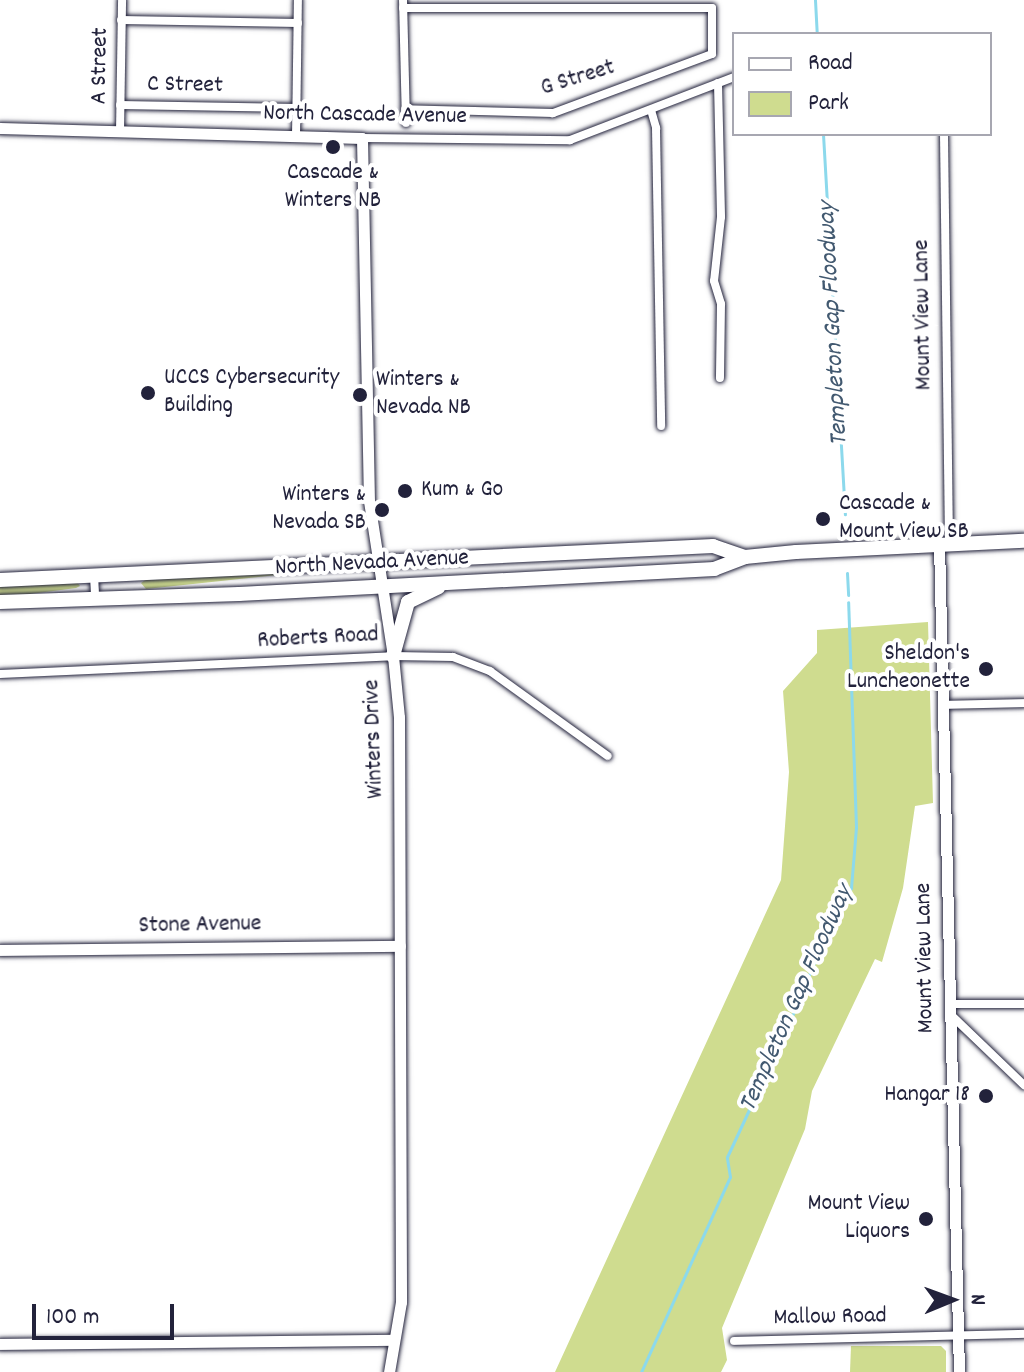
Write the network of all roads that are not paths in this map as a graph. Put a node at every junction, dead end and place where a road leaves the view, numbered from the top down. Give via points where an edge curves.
1 (122, 0) edge
2 (298, 0) edge
3 (403, 4) edge
4 (121, 20) junction
5 (298, 23) junction
6 (732, 78) edge
7 (718, 83) junction
8 (120, 105) junction
9 (296, 108) junction
10 (405, 109) junction
11 (651, 110) junction
12 (0, 128) edge
13 (120, 132) junction
14 (944, 136) edge
15 (296, 137) junction
16 (362, 138) junction
17 (406, 139) junction
18 (720, 378) dead end
19 (661, 426) dead end
20 (1024, 541) edge
21 (944, 543) junction
22 (745, 557) junction
23 (378, 562) junction
24 (94, 575) junction
25 (0, 580) edge
26 (466, 581) junction
27 (381, 585) junction
28 (95, 597) junction
29 (0, 602) edge
30 (393, 656) junction
31 (0, 674) edge
32 (1024, 703) edge
33 (943, 705) junction
34 (608, 756) dead end
35 (400, 946) junction
36 (0, 950) edge
37 (1024, 1004) edge
38 (949, 1009) junction
39 (1024, 1085) edge
40 (1024, 1334) edge
41 (955, 1335) junction
42 (393, 1340) junction
43 (734, 1341) dead end
44 (0, 1344) edge
45 (389, 1372) edge
46 (959, 1372) edge

1 - 4 street, A Street
2 - 5 street
3 - 10 street
3 - 10 street, G Street via 712,8 712,54 553,113
4 - 5 street
4 - 8 street, A Street
5 - 9 street
6 - 7 street, North Cascade Avenue
7 - 11 street, North Cascade Avenue
7 - 18 street via 721,217 714,281 721,304
8 - 9 street, C Street
8 - 13 street, A Street
9 - 15 street
10 - 17 street
11 - 17 street, North Cascade Avenue via 565,141
11 - 19 street via 656,128
12 - 13 street, North Cascade Avenue
13 - 15 street, North Cascade Avenue
14 - 21 street, Mount View Lane
15 - 16 street, North Cascade Avenue
16 - 17 street, North Cascade Avenue
16 - 23 street, Winters Drive via 368,475
20 - 21 main road, North Nevada Avenue
21 - 22 main road, North Nevada Avenue
21 - 33 street, Mount View Lane
22 - 23 main road, North Nevada Avenue via 713,546
22 - 26 main road, North Nevada Avenue via 714,569
23 - 24 main road, North Nevada Avenue
23 - 27 street, Winters Drive
24 - 25 main road, North Nevada Avenue
24 - 28 street
26 - 27 main road, North Nevada Avenue
26 - 30 main road via 430,589 408,602
27 - 28 main road, North Nevada Avenue
27 - 30 street, Winters Drive
28 - 29 main road, North Nevada Avenue
30 - 31 street, Roberts Road
30 - 34 street, Roberts Road via 442,655 475,664
30 - 35 street, Winters Drive via 399,717
32 - 33 street
33 - 38 street, Mount View Lane
35 - 36 street, Stone Avenue
35 - 42 street, Winters Drive via 401,1302
37 - 38 street
38 - 39 street
38 - 41 street, Mount View Lane
40 - 41 street, Mallow Road
41 - 43 street, Mallow Road
41 - 46 street, Mount View Lane
42 - 44 street
42 - 45 street, Winters Drive

